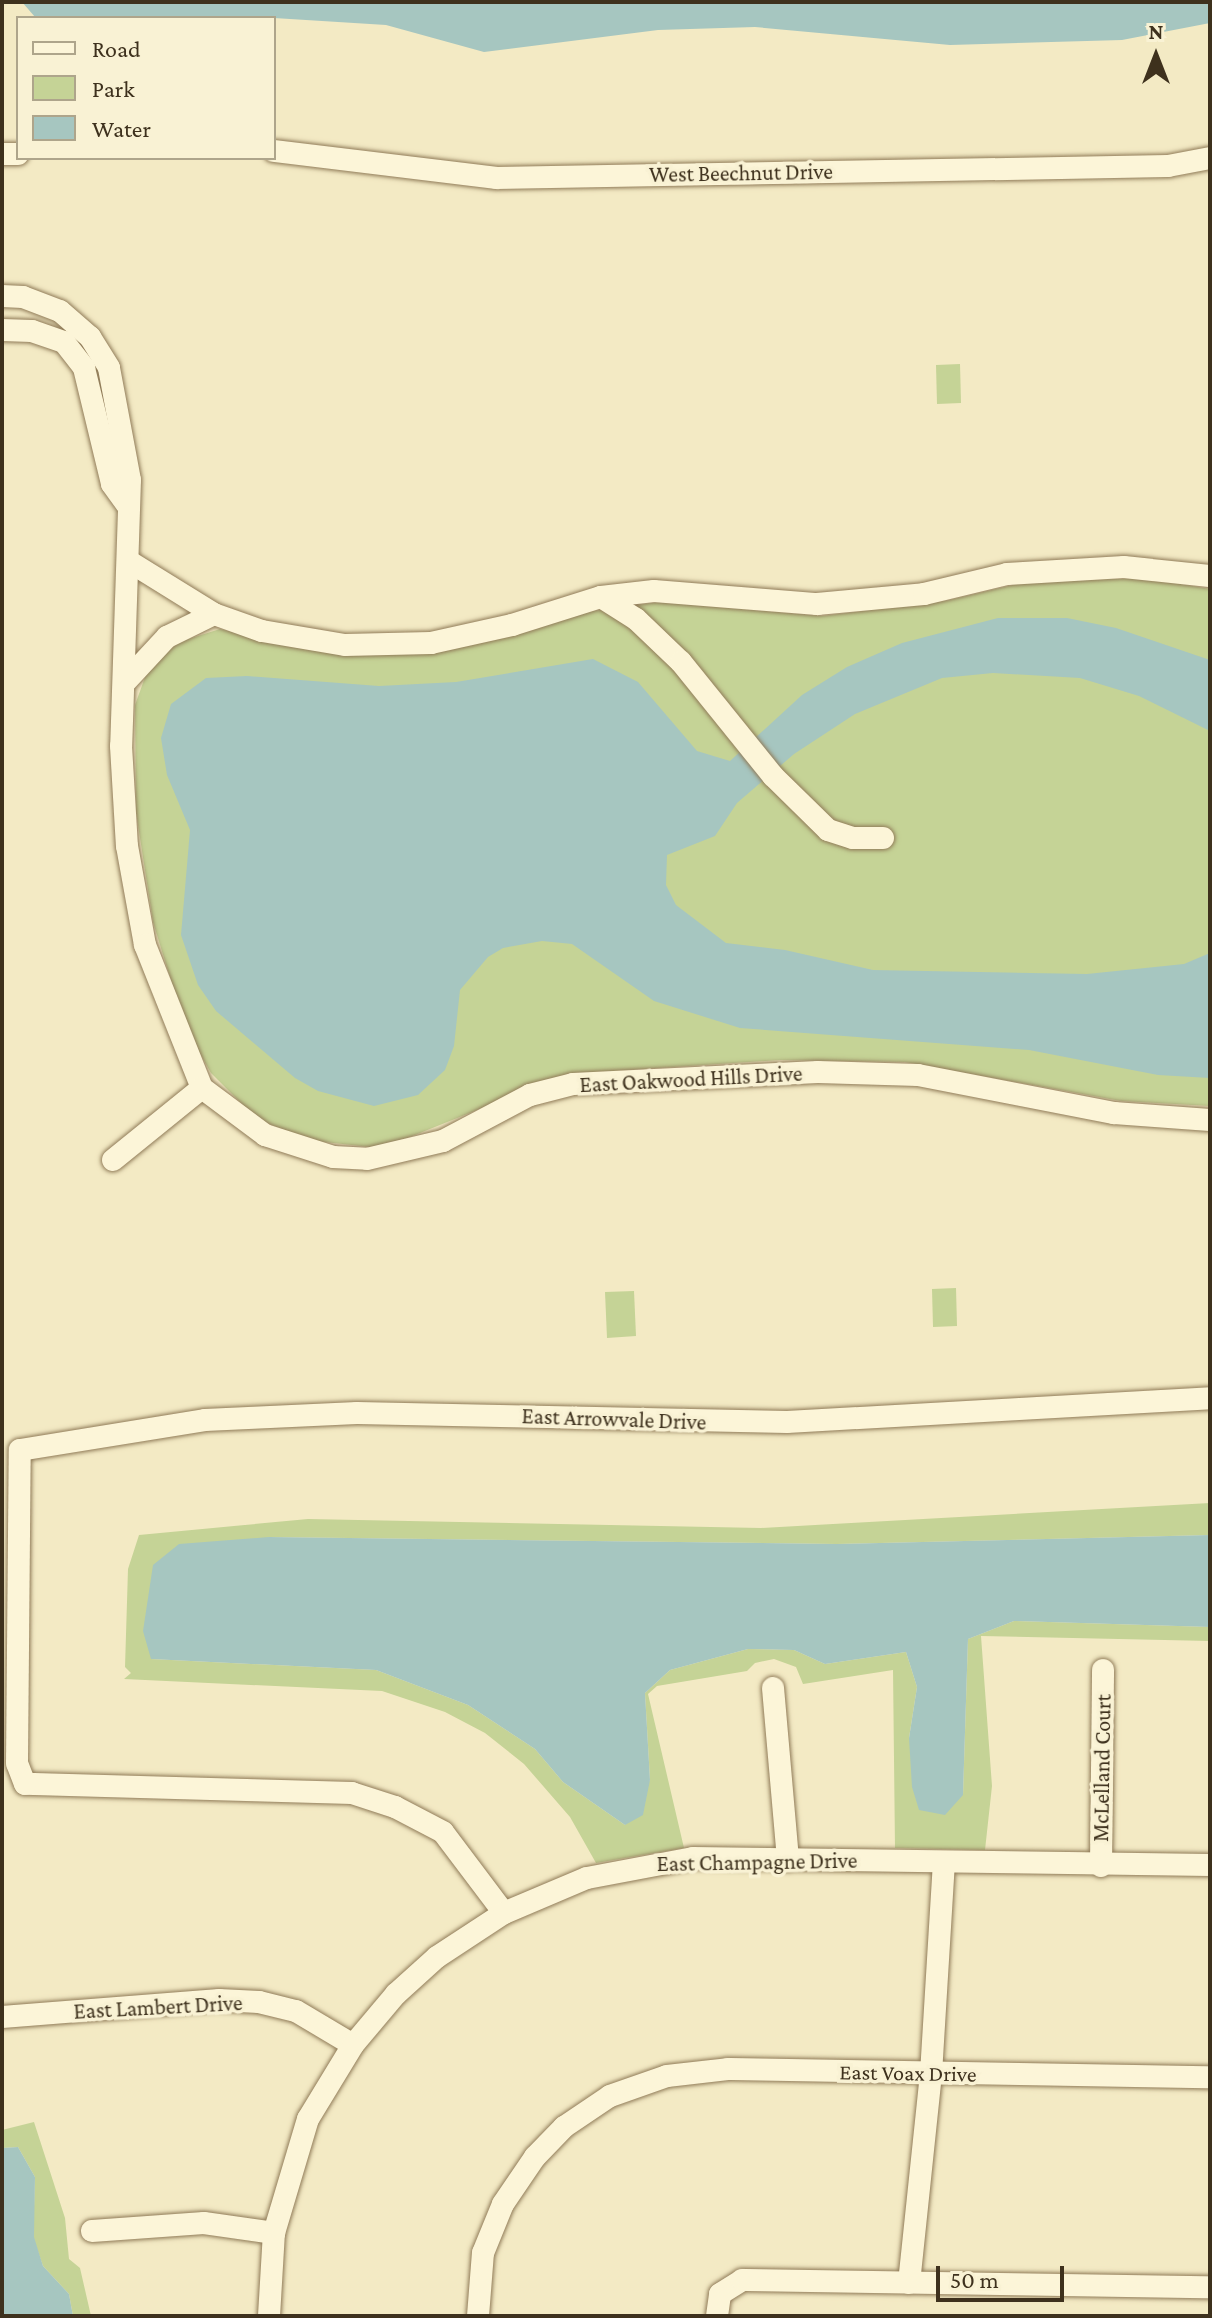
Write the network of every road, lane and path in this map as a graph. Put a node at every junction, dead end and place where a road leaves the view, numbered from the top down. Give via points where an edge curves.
1 (276, 151) edge
2 (1210, 158) edge
3 (2, 296) edge
4 (46, 306) junction
5 (2, 330) edge
6 (39, 333) junction
7 (126, 503) junction
8 (130, 562) junction
9 (1210, 576) edge
10 (601, 597) junction
11 (214, 614) junction
12 (127, 680) junction
13 (883, 838) dead end
14 (202, 1088) junction
15 (1210, 1120) edge
16 (113, 1160) dead end
17 (1210, 1398) edge
18 (1103, 1670) dead end
19 (773, 1688) dead end
20 (788, 1860) junction
21 (944, 1863) junction
22 (1210, 1865) edge
23 (1101, 1866) junction
24 (504, 1913) junction
25 (2, 2017) edge
26 (353, 2045) junction
27 (931, 2074) junction
28 (1210, 2077) edge
29 (92, 2231) dead end
30 (274, 2233) junction
31 (909, 2283) junction
32 (1210, 2287) edge
33 (718, 2305) edge
34 (269, 2316) edge
35 (478, 2316) edge

1 - 2 street, West Beechnut Drive via 496,178 1168,166
3 - 4 street
4 - 6 street
4 - 7 street via 90,337 109,368 123,420 130,480
5 - 6 street
6 - 7 street via 64,342 84,368 112,484
7 - 8 street
8 - 11 street
8 - 12 street
9 - 10 street via 1124,567 1007,574 924,594 817,604 654,591
10 - 11 street via 431,643 345,645 262,631
10 - 13 street via 636,619 681,662 773,776 828,830 853,838
11 - 12 street via 167,637
12 - 14 street via 124,803 145,945
14 - 15 street, East Oakwood Hills Drive via 278,1141 333,1157 367,1159 443,1141 530,1095 573,1084 636,1079 818,1072 918,1075 1114,1113
14 - 16 street
17 - 24 street, East Arrowvale Drive via 787,1422 357,1413 205,1420 20,1450 17,1763 25,1784 352,1793 395,1807 443,1832
18 - 23 street, McLelland Court
19 - 20 street
20 - 21 street, East Champagne Drive
20 - 24 street, East Champagne Drive via 646,1863 587,1878
21 - 23 street, East Champagne Drive
21 - 27 street
22 - 23 street, East Champagne Drive
24 - 26 street, East Champagne Drive via 437,1957
25 - 26 street, East Lambert Drive via 219,2000 259,2002 296,2011
26 - 30 street, East Champagne Drive via 308,2119
27 - 28 street, East Voax Drive
27 - 31 street
27 - 35 street, East Voax Drive via 728,2069 667,2076 610,2096 564,2127 535,2157 503,2204 483,2253
29 - 30 street via 204,2223
30 - 34 street, East Champagne Drive
31 - 32 street
31 - 33 street via 742,2280

